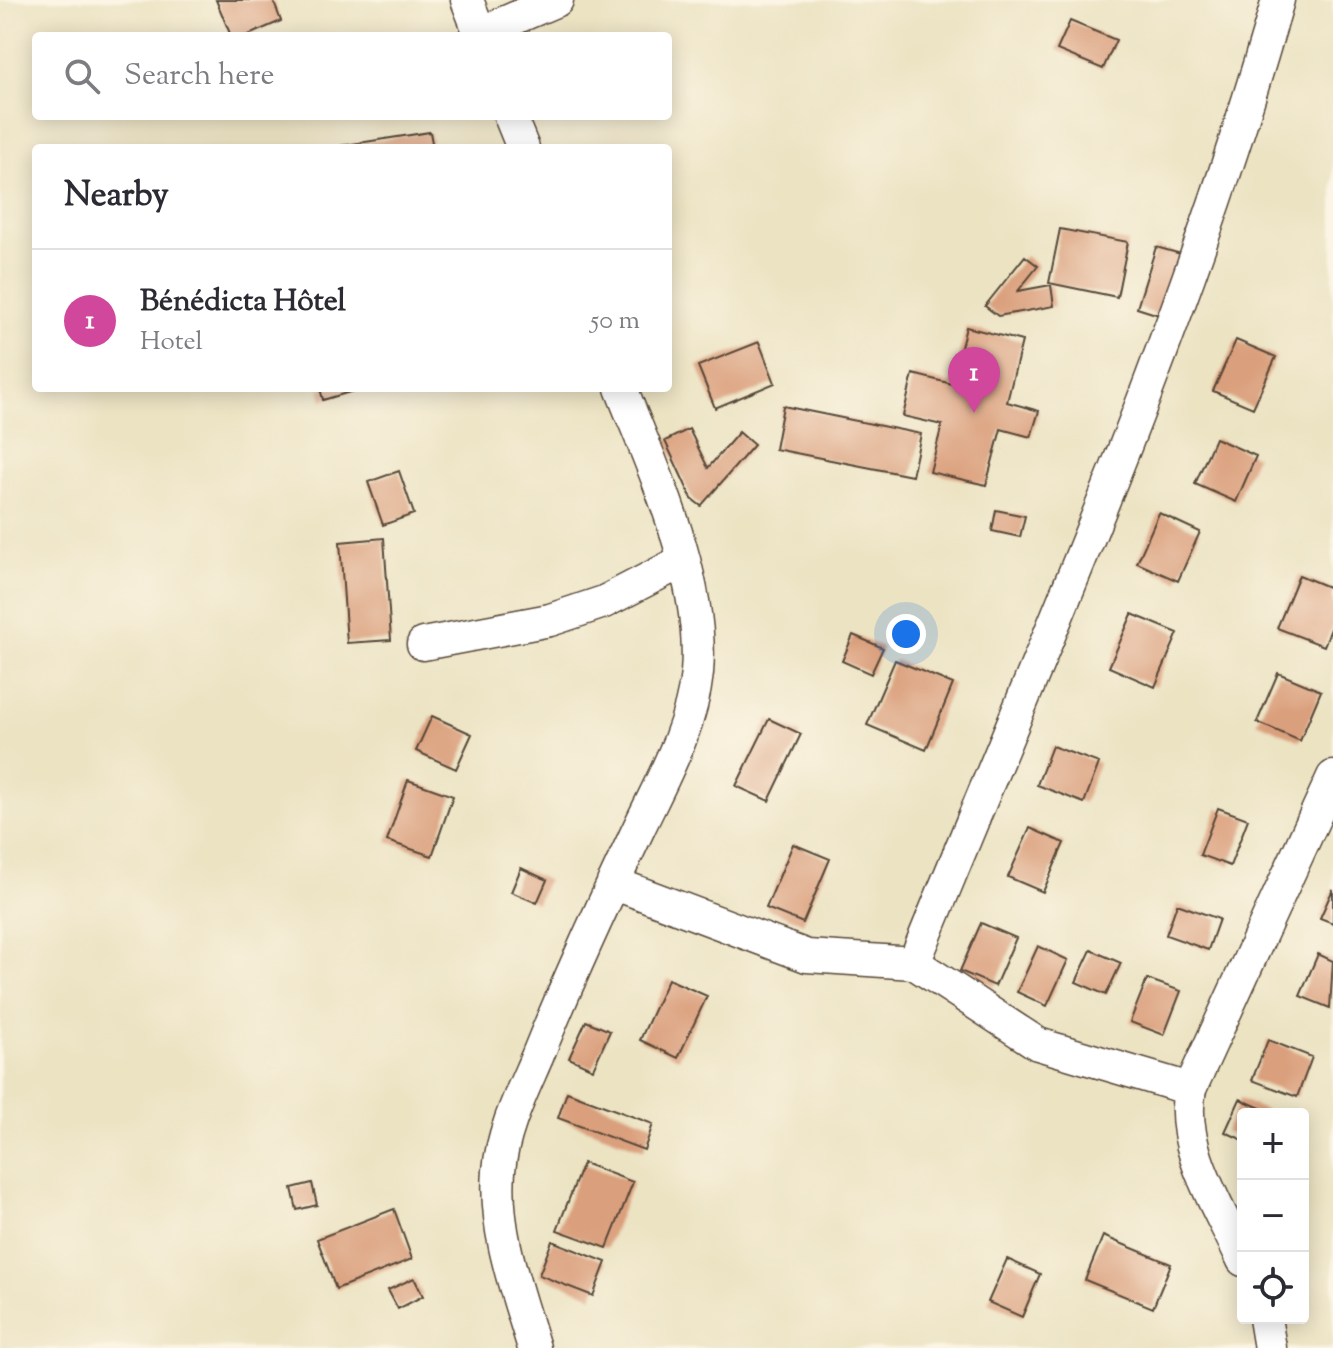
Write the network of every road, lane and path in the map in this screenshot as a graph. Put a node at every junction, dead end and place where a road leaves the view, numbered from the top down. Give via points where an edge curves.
1 (467, 0) edge
2 (557, 0) edge
3 (1278, 0) edge
4 (479, 32) edge
5 (485, 32) edge
6 (512, 120) edge
7 (521, 144) edge
8 (623, 392) edge
9 (683, 561) junction
10 (423, 644) dead end
11 (1333, 777) edge
12 (613, 883) junction
13 (914, 963) junction
14 (1190, 1089) junction
15 (1239, 1252) edge
16 (1266, 1324) edge
17 (534, 1348) edge
18 (1270, 1348) edge

1 - 4 street
2 - 5 street
3 - 13 street via 1241,131 1145,396
6 - 7 street
8 - 9 street
9 - 10 street via 604,602 550,620
9 - 12 street via 697,669 690,719
11 - 14 street
12 - 13 street via 807,956
12 - 17 street via 522,1092 499,1169 504,1249
13 - 14 street via 1038,1044
14 - 15 street via 1185,1112 1189,1140
16 - 18 street

